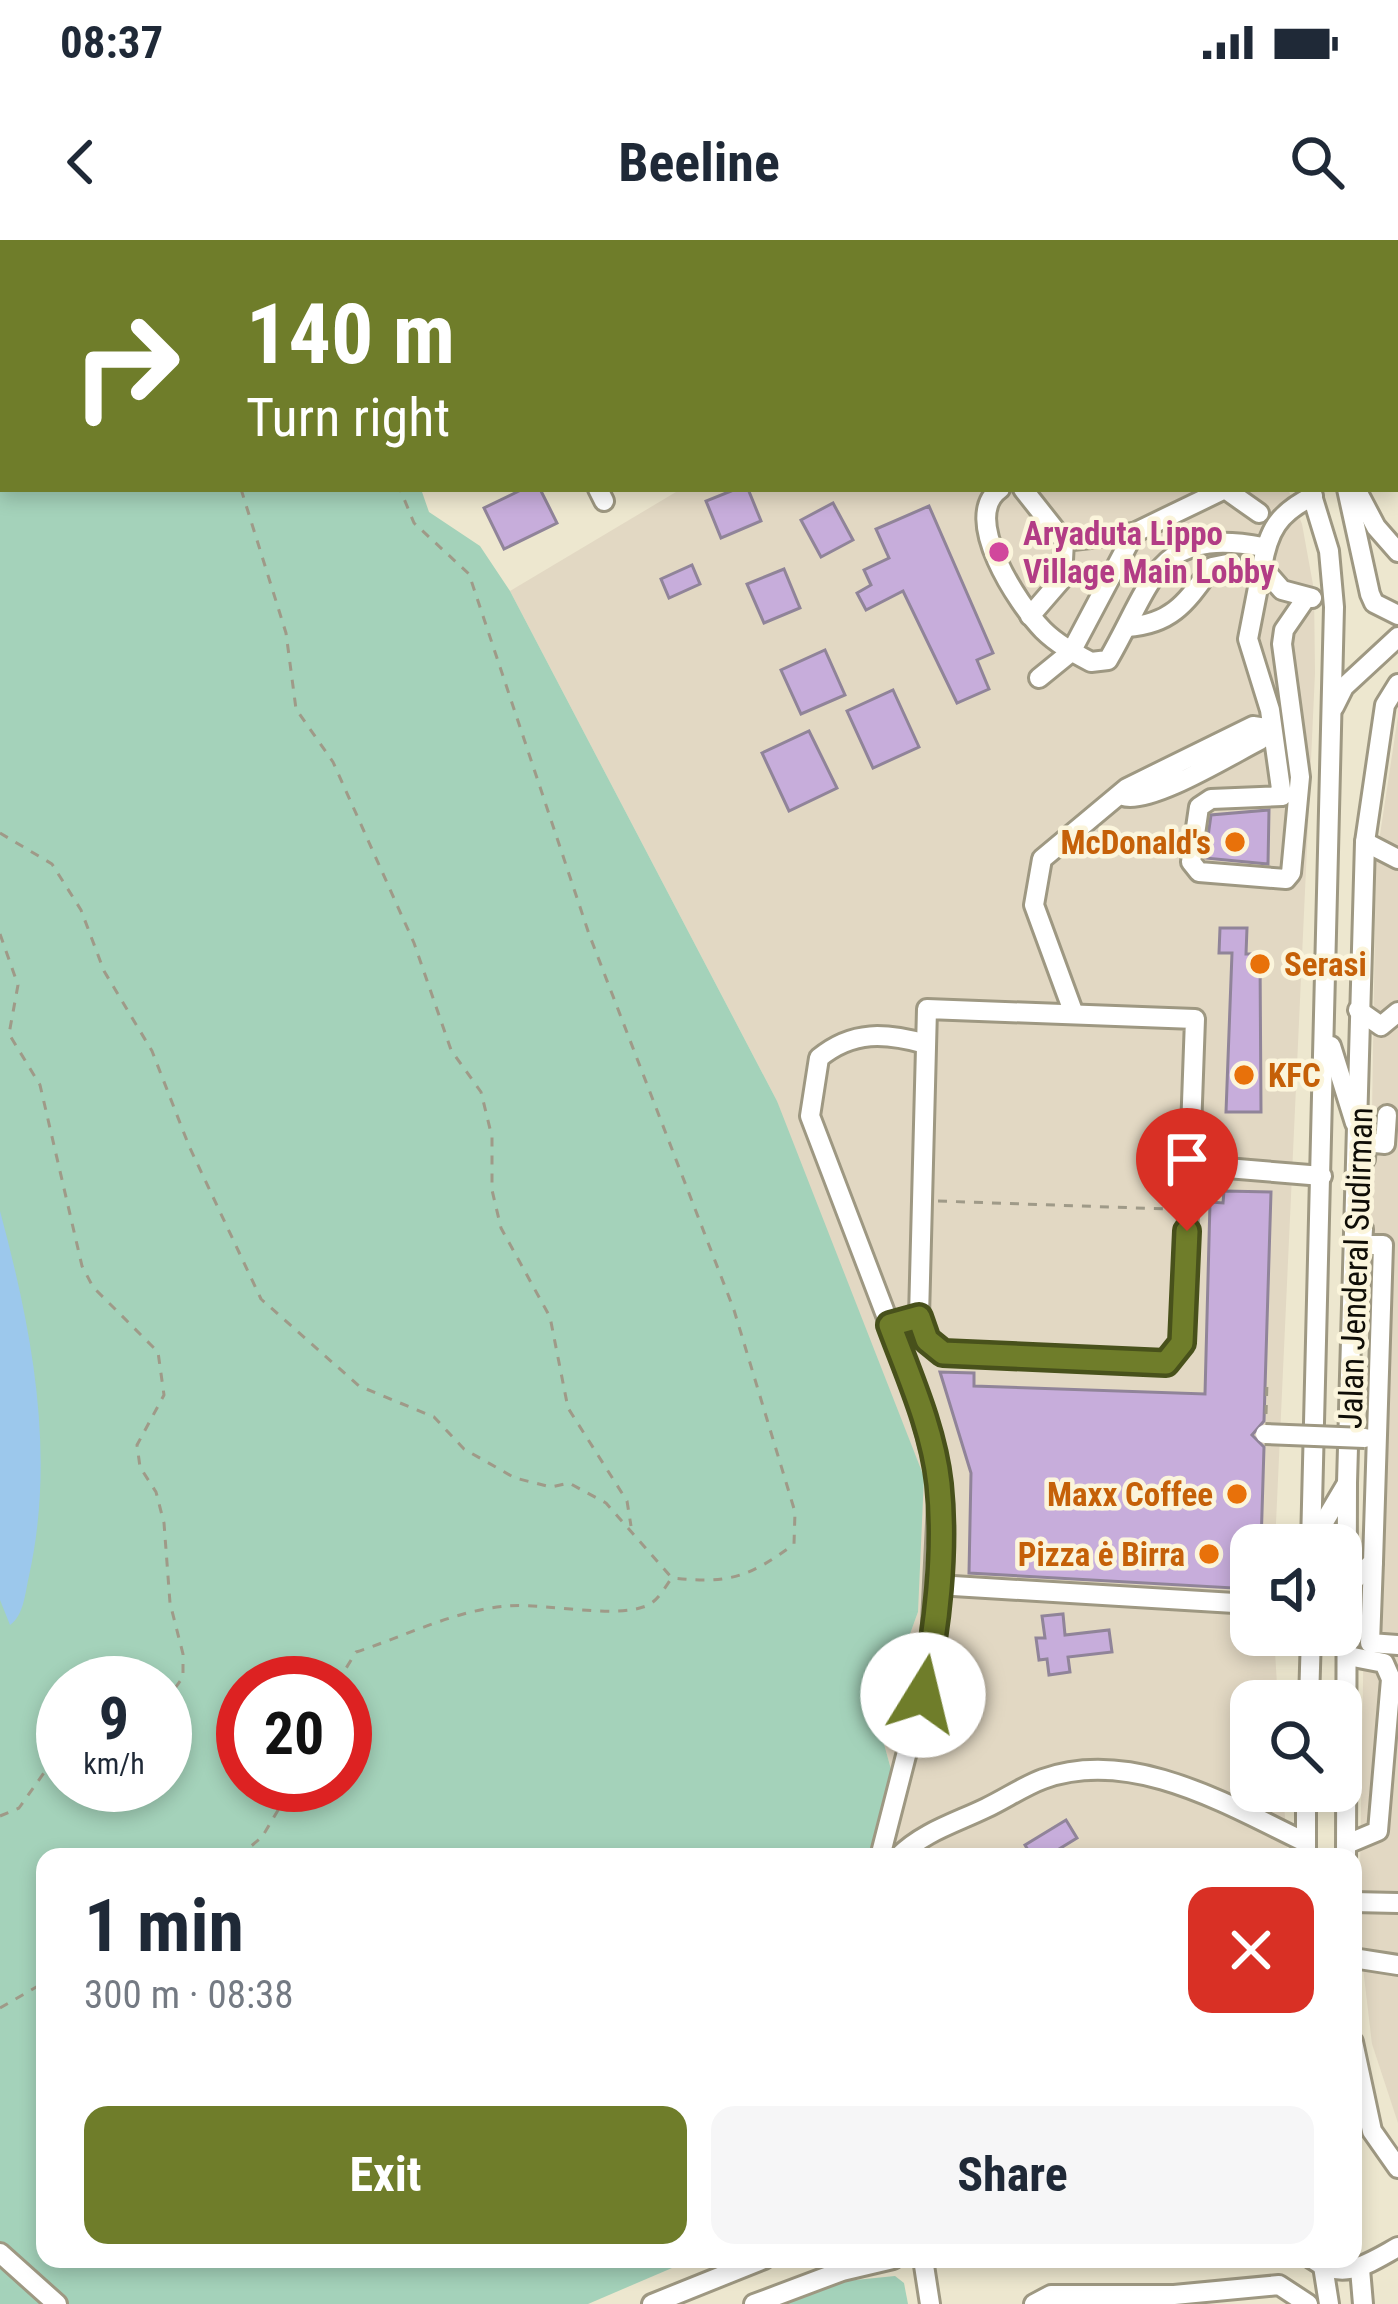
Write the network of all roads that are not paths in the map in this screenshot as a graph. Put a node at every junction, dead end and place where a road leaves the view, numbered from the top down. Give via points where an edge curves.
1 (996, 492) edge
2 (1025, 492) edge
3 (1220, 492) edge
4 (1230, 492) edge
5 (1352, 492) edge
6 (1353, 492) edge
7 (1312, 493) edge
8 (1259, 513) dead end
9 (1134, 532) junction
10 (1064, 542) junction
11 (1398, 552) edge
12 (1262, 557) junction
13 (1232, 563) dead end
14 (1306, 598) junction
15 (1334, 601) junction
16 (1374, 603) junction
17 (1398, 615) edge
18 (1030, 616) junction
19 (1127, 627) junction
20 (1398, 637) edge
21 (1071, 652) junction
22 (1040, 679) dead end
23 (1398, 684) edge
24 (1332, 711) junction
25 (1295, 717) junction
26 (1266, 728) junction
27 (1365, 836) junction
28 (1398, 846) edge
29 (1398, 859) edge
30 (1358, 1010) junction
31 (1398, 1012) edge
32 (1074, 1014) junction
33 (1326, 1029) junction
34 (926, 1044) junction
35 (1390, 1120) edge
36 (1360, 1127) junction
37 (1190, 1166) junction
38 (1322, 1176) junction
39 (919, 1317) junction
40 (890, 1325) junction
41 (1265, 1433) road end
42 (1365, 1438) dead end
43 (1348, 1483) junction
44 (1312, 1524) edge
45 (1323, 1524) edge
46 (1348, 1524) edge
47 (1373, 1562) junction
48 (1362, 1573) edge
49 (937, 1585) junction
50 (1230, 1603) edge
51 (1398, 1633) edge
52 (1370, 1643) junction
53 (1398, 1645) edge
54 (1362, 1646) edge
55 (1362, 1655) edge
56 (1348, 1656) edge
57 (1306, 1812) edge
58 (883, 1848) edge
59 (912, 1848) edge
60 (1302, 1848) edge
61 (1305, 1848) edge
62 (1347, 1848) edge
63 (1350, 1848) edge
64 (1362, 1902) edge
65 (1398, 1903) edge
66 (1362, 1959) edge
67 (1398, 1965) edge
68 (1362, 2084) edge
69 (1398, 2168) edge
70 (1398, 2247) edge
71 (0, 2253) edge
72 (742, 2268) edge
73 (855, 2268) edge
74 (924, 2268) edge
75 (1318, 2268) edge
76 (1353, 2268) edge
77 (1362, 2268) edge
78 (1360, 2269) joint
79 (1174, 2300) edge
80 (57, 2304) edge
81 (652, 2304) edge
82 (754, 2304) edge
83 (930, 2304) edge
84 (1034, 2304) edge
85 (1308, 2304) edge
86 (1329, 2304) edge
87 (1363, 2304) edge

1 - 18 street via 988,498 987,532
2 - 10 street
3 - 9 street
4 - 8 street
5 - 16 street
6 - 11 street
7 - 12 street via 1282,514
7 - 15 street, Jalan Jenderal Sudirman
9 - 10 street
9 - 21 street
10 - 18 street via 1062,578
12 - 14 street via 1282,590
12 - 19 street via 1200,542 1172,554
12 - 26 street via 1248,639
13 - 19 street via 1212,567 1168,618
14 - 15 street
14 - 25 street via 1282,644
15 - 16 street via 1354,613
15 - 24 street, Jalan Jenderal Sudirman
16 - 17 street
18 - 21 street
19 - 21 street via 1108,660
20 - 24 street via 1344,687
21 - 22 street
23 - 27 street, Jalan Jenderal Sudirman via 1385,705
24 - 25 street
24 - 33 street, Jalan Jenderal Sudirman
25 - 26 street
25 - 26 street via 1300,776 1290,877 1198,872 1191,862 1199,807 1211,799 1282,796
26 - 32 street via 1127,788 1042,859 1034,905
27 - 28 street
27 - 29 street
27 - 30 street, Jalan Jenderal Sudirman
30 - 31 street via 1382,1026
30 - 36 street, Jalan Jenderal Sudirman
32 - 34 street via 927,1009
32 - 37 street via 1195,1019
33 - 36 street
33 - 38 street, Jalan Jenderal Sudirman
34 - 39 street
34 - 40 street via 857,1036 819,1058 813,1081 810,1116
35 - 36 street
35 - 47 street via 1385,1144 1366,1142 1362,1245 1383,1245
36 - 43 street, Jalan Jenderal Sudirman
37 - 38 street
37 - 39 street via 1182,1343 1166,1363 943,1353 927,1340
38 - 44 street, Jalan Jenderal Sudirman
39 - 40 street
40 - 49 street via 939,1484
41 - 42 street, bridge
43 - 45 street
43 - 46 street, Jalan Jenderal Sudirman
47 - 48 street
47 - 52 street
49 - 50 street
49 - 58 street via 930,1662
51 - 52 street
52 - 53 street
52 - 54 street
55 - 63 street via 1384,1664 1390,1679 1378,1831
56 - 62 street, Jalan Jenderal Sudirman
57 - 61 street
59 - 60 street via 1044,1778 1097,1769 1142,1774 1221,1802
64 - 65 street
66 - 67 street
68 - 69 street via 1372,2131
70 - 77 street
71 - 80 street
72 - 81 street
73 - 82 street
74 - 83 street
75 - 86 street
76 - 78 street
78 - 87 street
79 - 84 street via 1051,2295
79 - 85 street via 1279,2285

